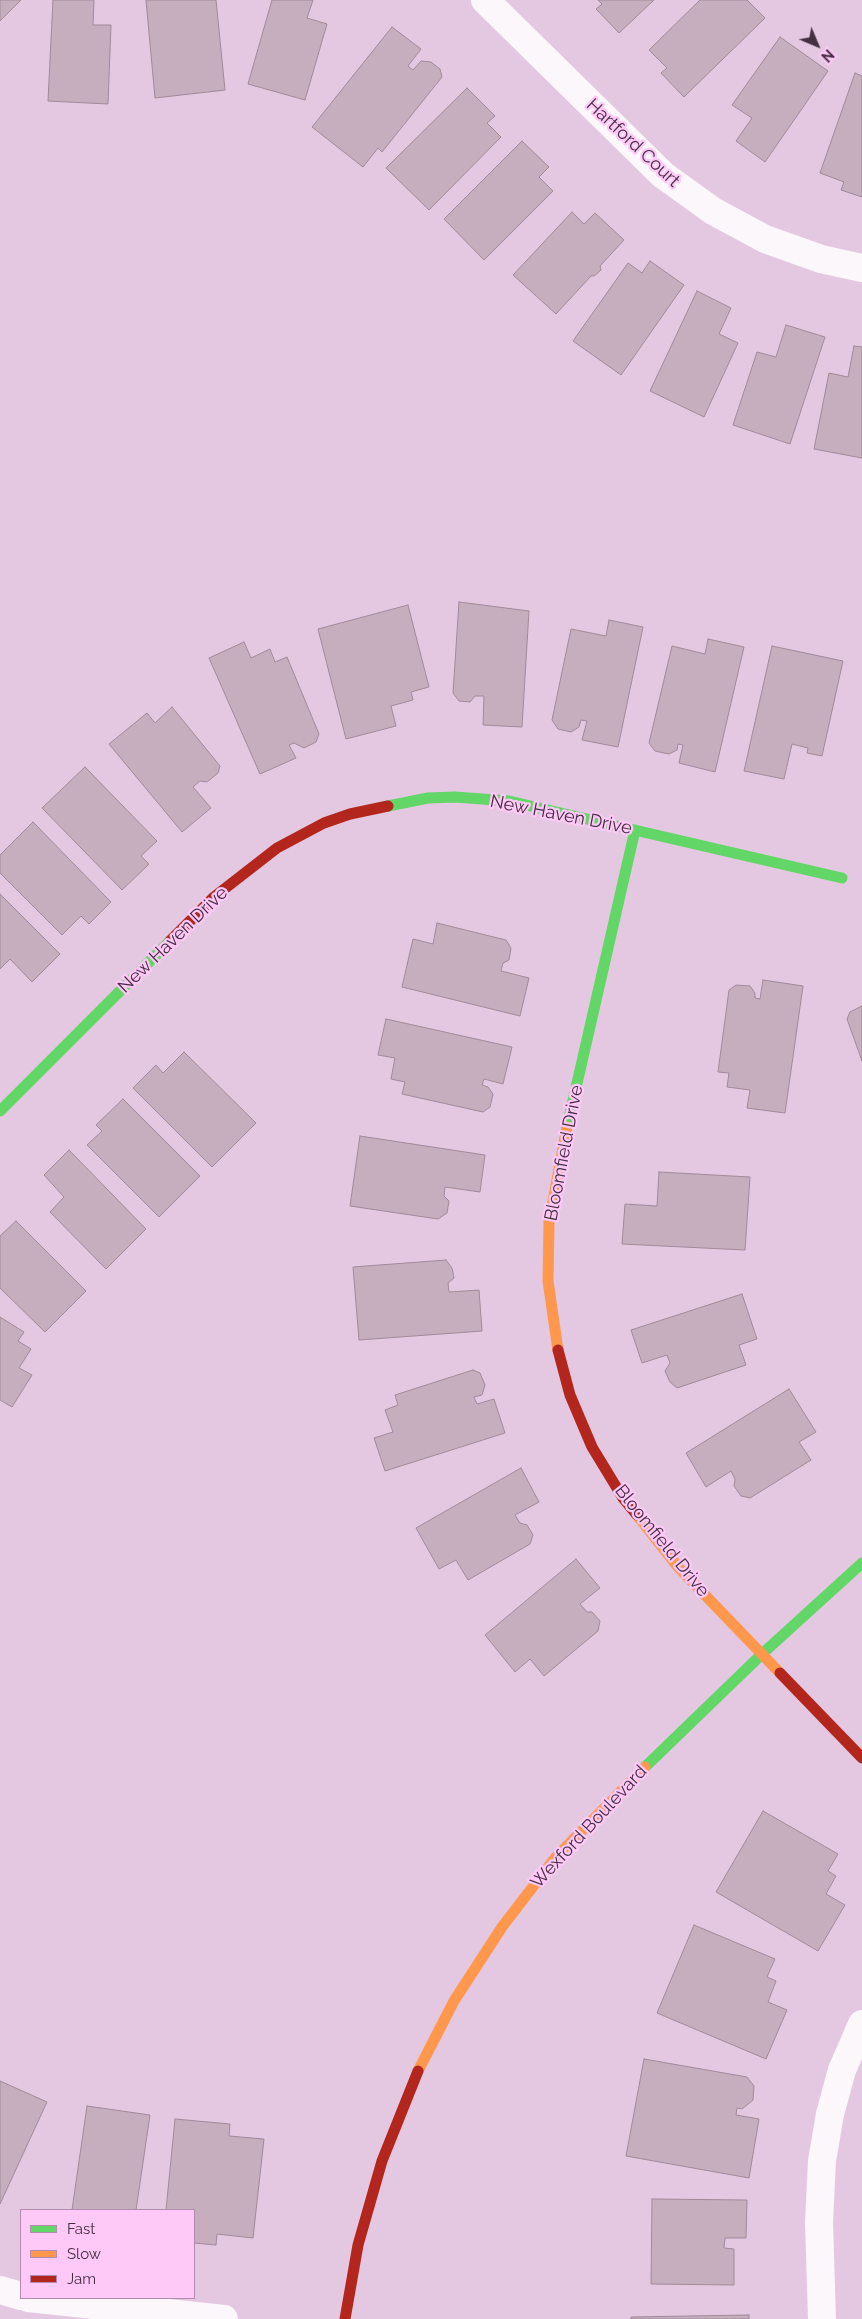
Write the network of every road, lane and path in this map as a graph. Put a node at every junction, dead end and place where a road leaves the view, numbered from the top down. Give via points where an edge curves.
1 (485, 0) edge
2 (862, 268) edge
3 (635, 830) junction
4 (842, 878) dead end
5 (0, 1111) edge
6 (862, 1563) edge
7 (762, 1654) junction
8 (862, 1758) edge
9 (862, 2024) edge
10 (0, 2290) edge
11 (20, 2296) edge
12 (37, 2299) edge
13 (224, 2319) edge
14 (345, 2319) edge
15 (822, 2319) edge

1 - 2 street, Hartford Court via 663,176 713,211 765,239 821,259
3 - 4 street, New Haven Drive
3 - 5 street, New Haven Drive via 509,801 455,797 428,798 350,814 324,823 277,848 214,897
3 - 7 street, Bloomfield Drive via 558,1165 549,1222 548,1281 555,1339 577,1413 592,1447 623,1498 679,1568
6 - 7 street, Wexford Boulevard
7 - 8 street, Bloomfield Drive
7 - 14 street, Wexford Boulevard via 616,1794 555,1858 502,1927 454,2001 414,2079 382,2161 358,2246
9 - 15 street via 837,2088 822,2161 818,2222
10 - 11 street
12 - 13 street

